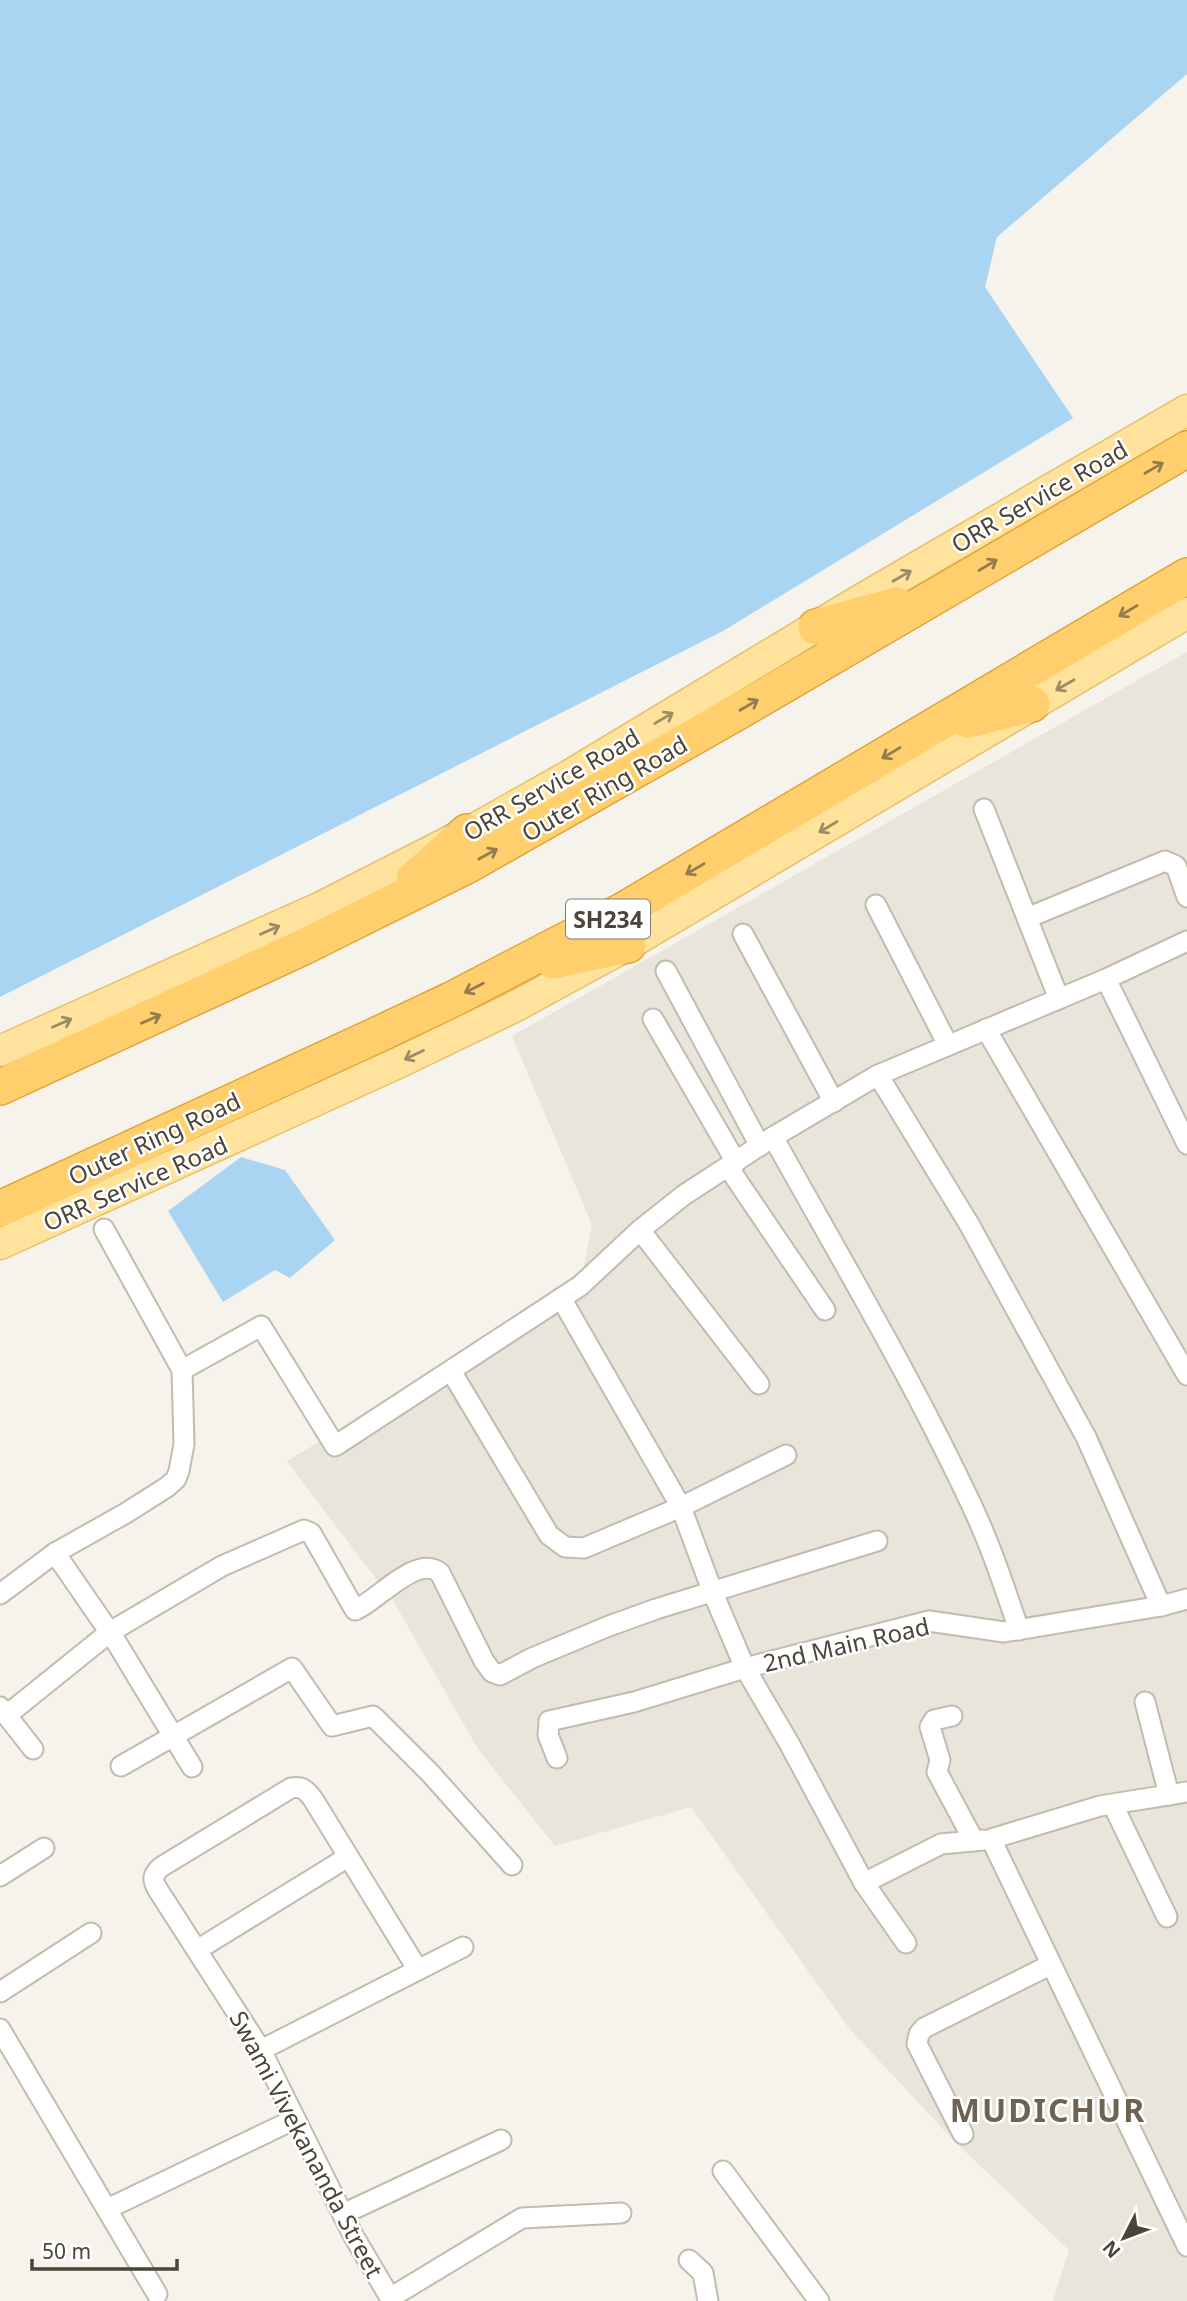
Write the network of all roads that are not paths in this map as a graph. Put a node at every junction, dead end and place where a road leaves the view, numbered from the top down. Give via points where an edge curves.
1 (1187, 410) edge
2 (1187, 449) edge
3 (1187, 576) edge
4 (942, 593) junction
5 (1187, 613) edge
6 (816, 627) junction
7 (1032, 704) junction
8 (931, 729) junction
9 (984, 809) dead end
10 (467, 832) junction
11 (1187, 897) edge
12 (876, 905) dead end
13 (377, 911) junction
14 (1027, 918) junction
15 (743, 934) dead end
16 (1187, 941) edge
17 (628, 945) junction
18 (507, 971) junction
19 (667, 971) dead end
20 (1106, 979) junction
21 (1059, 999) junction
22 (653, 1019) dead end
23 (986, 1029) junction
24 (948, 1045) junction
25 (0, 1051) edge
26 (878, 1075) junction
27 (0, 1087) edge
28 (834, 1102) junction
29 (767, 1142) junction
30 (1187, 1144) edge
31 (732, 1164) junction
32 (0, 1209) edge
33 (104, 1229) dead end
34 (640, 1230) junction
35 (0, 1244) edge
36 (561, 1298) junction
37 (825, 1310) dead end
38 (182, 1370) junction
39 (452, 1371) junction
40 (1187, 1375) edge
41 (759, 1384) dead end
42 (786, 1455) dead end
43 (681, 1507) junction
44 (877, 1542) dead end
45 (55, 1553) junction
46 (713, 1593) junction
47 (0, 1594) edge
48 (1187, 1599) edge
49 (1161, 1605) junction
50 (1019, 1630) junction
51 (110, 1632) junction
52 (745, 1668) junction
53 (1145, 1702) dead end
54 (3, 1711) edge
55 (953, 1716) dead end
56 (174, 1738) junction
57 (33, 1749) dead end
58 (557, 1758) dead end
59 (121, 1766) dead end
60 (192, 1767) dead end
61 (1178, 1793) edge
62 (1112, 1805) junction
63 (982, 1840) junction
64 (44, 1848) dead end
65 (348, 1857) junction
66 (512, 1865) dead end
67 (0, 1876) edge
68 (864, 1883) junction
69 (1167, 1917) dead end
70 (91, 1934) dead end
71 (906, 1943) dead end
72 (463, 1947) dead end
73 (197, 1950) junction
74 (1050, 1965) junction
75 (418, 1970) junction
76 (0, 1992) edge
77 (0, 2029) edge
78 (261, 2050) junction
79 (295, 2119) junction
80 (963, 2134) dead end
81 (501, 2140) dead end
82 (723, 2171) dead end
83 (107, 2209) junction
84 (621, 2213) dead end
85 (342, 2214) junction
86 (1187, 2246) edge
87 (689, 2260) dead end
88 (157, 2294) dead end
89 (391, 2300) edge
90 (708, 2301) edge
91 (819, 2301) edge

6 -> 1 main road, ORR Service Road
4 -> 2 highway, Outer Ring Road
3 -> 8 highway, Outer Ring Road / SH234
4 - 6 highway
13 -> 4 highway, Outer Ring Road via 568,810
5 -> 7 main road, ORR Service Road
10 -> 6 main road, ORR Service Road
7 - 8 highway
7 -> 17 main road, ORR Service Road
8 -> 18 highway, Outer Ring Road / SH234 via 624,910
9 - 14 street
10 - 13 highway
25 -> 10 main road, ORR Service Road via 321,907
11 - 14 street via 1176,866 1165,861
12 - 24 street
27 -> 13 highway, Outer Ring Road
14 - 21 street
15 - 28 street
16 - 20 street
17 - 18 highway
17 -> 35 main road, ORR Service Road via 400,1062
18 -> 32 highway, Outer Ring Road / SH234
19 - 29 street
20 - 21 street
20 - 30 street
21 - 23 street
22 - 31 street
23 - 24 street
23 - 40 street
24 - 26 street
26 - 28 street
26 - 49 street via 969,1224 1086,1437
28 - 29 street
29 - 31 street
29 - 50 street via 932,1424 973,1508
31 - 34 street
31 - 37 street
33 - 38 street
34 - 36 street
34 - 41 street
36 - 39 street
36 - 43 street
38 - 39 street via 261,1326 335,1446
38 - 45 street via 184,1444 176,1479
39 - 43 street via 549,1535 565,1547 584,1548
42 - 43 street
43 - 46 street
44 - 46 street
45 - 47 street
45 - 51 street
46 - 51 street via 608,1626 500,1675 484,1661 436,1569 410,1572 355,1610 310,1533 303,1530 222,1566
46 - 52 street
48 - 49 street, 2nd Main Road
49 - 50 street, 2nd Main Road
50 - 52 street, 2nd Main Road via 929,1621
51 - 54 street
51 - 56 street
52 - 58 street, 2nd Main Road via 634,1702 549,1721 548,1735
52 - 68 street
53 - 61 street
54 - 57 street
55 - 63 street via 934,1720 930,1727 940,1760 937,1772
56 - 59 street
56 - 60 street
56 - 66 street via 292,1668 332,1726 373,1716
61 - 62 street
62 - 63 street
62 - 69 street
63 - 68 street via 941,1844
63 - 74 street
64 - 67 street
65 - 73 street
65 - 73 street, Swami Vivekananda Street via 313,1799 300,1787 291,1788 160,1867 153,1882
65 - 75 street
68 - 71 street
70 - 76 street
72 - 75 street
73 - 78 street, Swami Vivekananda Street
74 - 80 street via 924,2028 919,2035 917,2044
74 - 86 street
75 - 78 street
77 - 83 street
78 - 79 street, Swami Vivekananda Street
79 - 83 street
79 - 85 street, Swami Vivekananda Street
81 - 85 street
82 - 91 street
83 - 88 street
84 - 89 street via 522,2218
85 - 89 street, Swami Vivekananda Street
87 - 90 street via 703,2273

